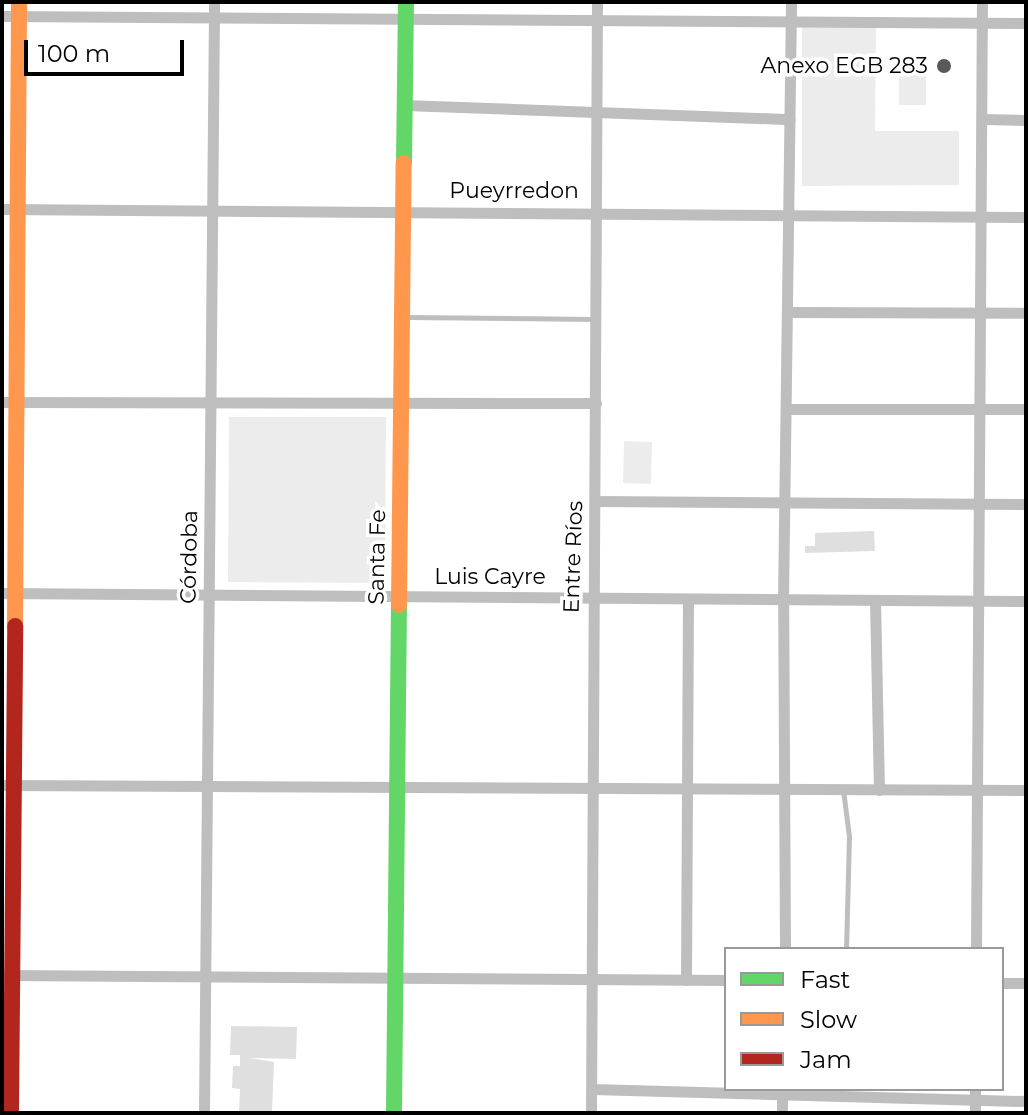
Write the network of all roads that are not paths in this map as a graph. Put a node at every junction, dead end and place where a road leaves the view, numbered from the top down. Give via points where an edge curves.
1 (214, 2) edge
2 (597, 2) edge
3 (791, 2) edge
4 (982, 2) edge
5 (406, 10) edge
6 (13, 12) edge
7 (214, 19) junction
8 (597, 21) junction
9 (982, 21) junction
10 (791, 22) junction
11 (1026, 23) edge
12 (404, 105) junction
13 (598, 113) junction
14 (790, 119) junction
15 (982, 119) junction
16 (1026, 120) edge
17 (213, 208) junction
18 (10, 209) edge
19 (403, 211) junction
20 (597, 211) junction
21 (790, 216) junction
22 (981, 217) junction
23 (1026, 217) edge
24 (788, 312) junction
25 (979, 313) junction
26 (1026, 313) edge
27 (403, 317) junction
28 (597, 319) junction
29 (212, 399) junction
30 (402, 401) junction
31 (10, 402) edge
32 (596, 403) junction
33 (787, 409) junction
34 (1026, 409) edge
35 (979, 410) junction
36 (595, 501) junction
37 (786, 503) junction
38 (1026, 504) edge
39 (978, 505) junction
40 (9, 593) edge
41 (209, 594) junction
42 (398, 597) junction
43 (591, 598) junction
44 (688, 599) junction
45 (783, 600) junction
46 (875, 600) junction
47 (975, 601) junction
48 (1026, 601) edge
49 (6, 785) edge
50 (206, 786) junction
51 (396, 787) junction
52 (593, 788) junction
53 (687, 788) junction
54 (784, 789) junction
55 (843, 789) junction
56 (879, 790) junction
57 (976, 790) junction
58 (1026, 790) edge
59 (785, 947) edge
60 (846, 947) edge
61 (976, 947) edge
62 (6, 975) edge
63 (205, 976) junction
64 (395, 977) junction
65 (686, 980) junction
66 (724, 980) edge
67 (590, 981) junction
68 (1004, 983) edge
69 (1026, 983) edge
70 (6, 1068) edge
71 (592, 1089) junction
72 (782, 1092) edge
73 (975, 1094) edge
74 (1026, 1101) edge
75 (11, 1113) edge
76 (204, 1113) edge
77 (394, 1113) edge
78 (591, 1113) edge
79 (782, 1113) edge
80 (975, 1113) edge

1 - 7 street, Córdoba
2 - 8 street, Entre Ríos
3 - 10 street
4 - 9 street
5 - 7 street
5 - 8 street
5 - 12 street, Santa Fe
6 - 7 street
6 - 18 street
7 - 17 street, Córdoba
8 - 10 street
8 - 13 street, Entre Ríos
9 - 10 street
9 - 11 street
9 - 15 street
10 - 14 street
12 - 13 street
12 - 19 street, Santa Fe
13 - 14 street
13 - 20 street, Entre Ríos
14 - 21 street
15 - 16 street
15 - 22 street
17 - 18 street, Pueyrredon
17 - 19 street, Pueyrredon
17 - 29 street, Córdoba
18 - 31 street
19 - 20 street, Pueyrredon
19 - 27 street, Santa Fe
20 - 21 street, Pueyrredon
20 - 28 street, Entre Ríos
21 - 22 street, Pueyrredon
21 - 24 street
22 - 23 street, Pueyrredon
22 - 25 street
24 - 25 street
24 - 33 street
25 - 26 street
25 - 35 street
27 - 28 lane
27 - 30 street, Santa Fe
28 - 32 street, Entre Ríos
29 - 30 street
29 - 31 street
29 - 41 street, Córdoba
30 - 32 street
30 - 42 street, Santa Fe
31 - 40 street
32 - 36 street, Entre Ríos
33 - 35 street
33 - 37 street
34 - 35 street
35 - 39 street
36 - 37 street
36 - 43 street, Entre Ríos
37 - 39 street
37 - 45 street
38 - 39 street
39 - 47 street
40 - 41 street, Luis Cayre
40 - 49 street
41 - 42 street, Luis Cayre
41 - 50 street, Córdoba
42 - 43 street, Luis Cayre
42 - 51 street, Santa Fe
43 - 44 street, Luis Cayre
43 - 52 street, Entre Ríos
44 - 45 street, Luis Cayre
44 - 53 street
45 - 46 street, Luis Cayre
45 - 54 street
46 - 47 street, Luis Cayre
46 - 56 street
47 - 48 street, Luis Cayre
47 - 57 street
49 - 50 street
49 - 62 street
50 - 51 street
50 - 63 street, Córdoba
51 - 52 street
51 - 64 street, Santa Fe
52 - 53 street
52 - 67 street, Entre Ríos
53 - 54 street
53 - 65 street
54 - 55 street
54 - 59 street
55 - 56 street
55 - 60 lane via 849,836
56 - 57 street
57 - 58 street
57 - 61 street
62 - 63 street
62 - 70 street
63 - 64 street
63 - 76 street, Córdoba
64 - 67 street
64 - 77 street, Santa Fe
65 - 66 street
65 - 67 street
67 - 71 street, Entre Ríos
68 - 69 street
70 - 75 street
71 - 72 street
71 - 78 street, Entre Ríos
72 - 73 street
72 - 79 street
73 - 74 street
73 - 80 street

